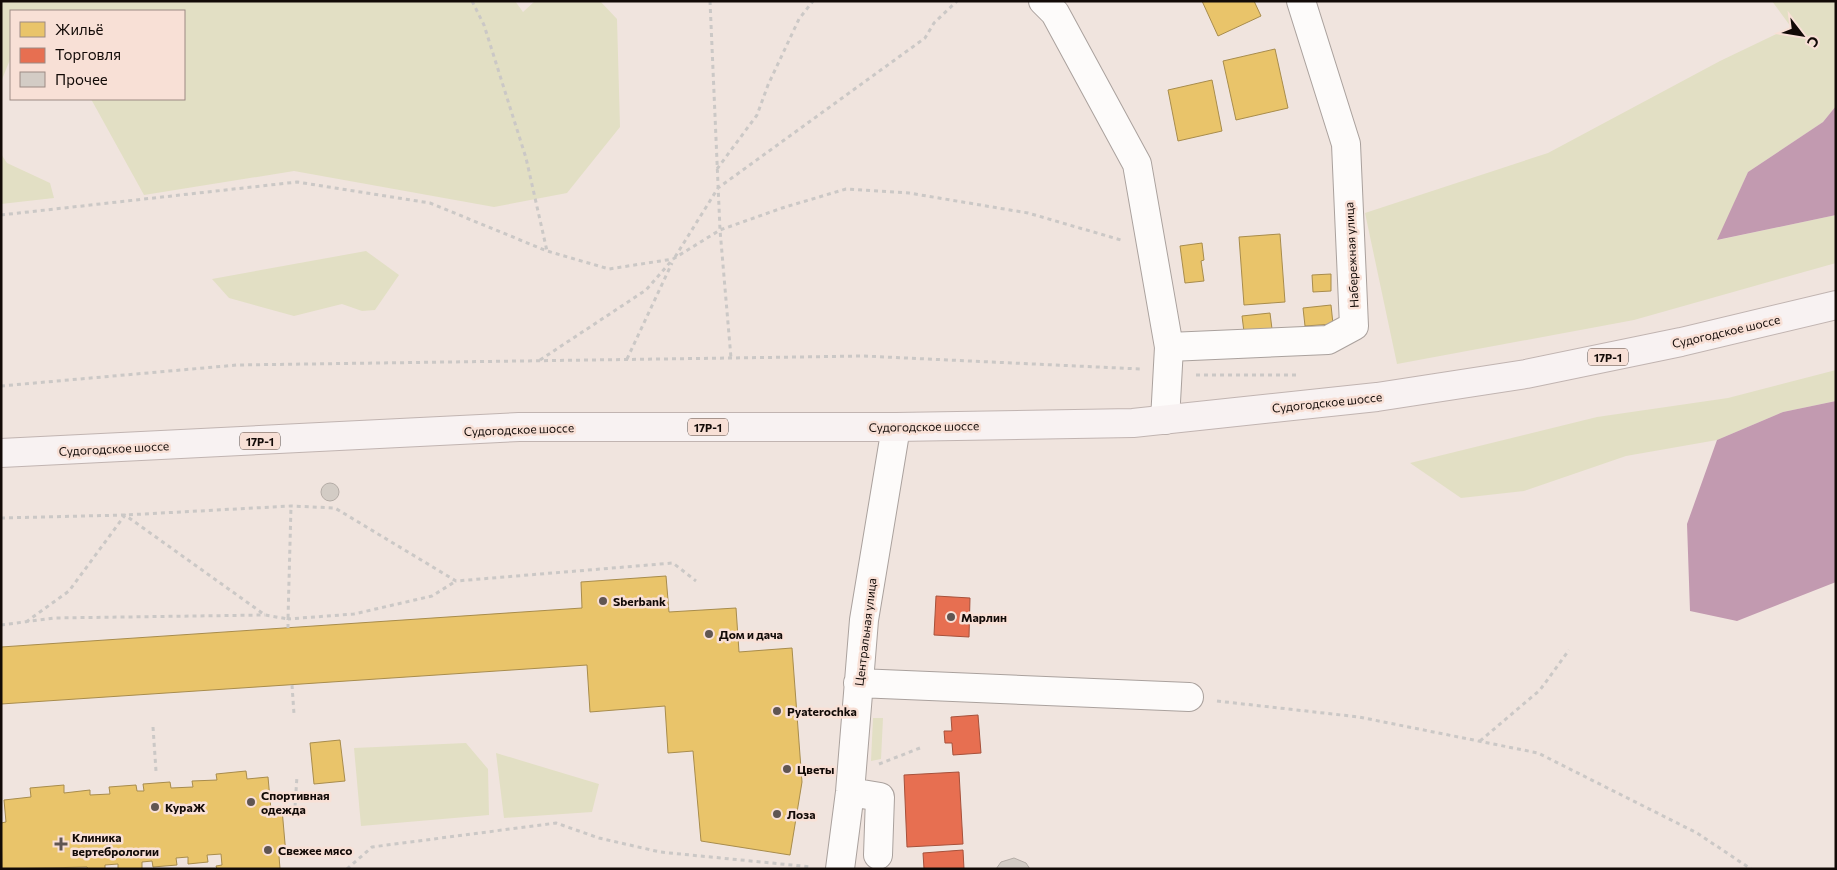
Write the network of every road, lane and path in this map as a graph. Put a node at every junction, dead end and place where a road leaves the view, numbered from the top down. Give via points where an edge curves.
1 (472, 1) edge
2 (710, 1) edge
3 (812, 1) edge
4 (957, 1) edge
5 (1043, 1) edge
6 (1301, 1) edge
7 (718, 169) junction
8 (718, 188) junction
9 (1, 215) edge
10 (720, 230) junction
11 (1152, 248) junction
12 (547, 252) junction
13 (673, 259) junction
14 (1836, 304) edge
15 (731, 358) junction
16 (1168, 359) junction
17 (627, 360) junction
18 (540, 361) junction
19 (1, 386) edge
20 (1165, 420) junction
21 (896, 427) junction
22 (1, 453) edge
23 (290, 506) junction
24 (125, 515) junction
25 (1, 518) edge
26 (456, 581) junction
27 (696, 581) dead end
28 (265, 615) junction
29 (288, 619) junction
30 (26, 622) junction
31 (1, 625) edge
32 (288, 628) dead end
33 (1569, 650) dead end
34 (858, 683) junction
35 (292, 685) dead end
36 (1189, 698) joint
37 (294, 714) dead end
38 (153, 727) dead end
39 (1479, 741) junction
40 (920, 748) dead end
41 (880, 764) dead end
42 (156, 771) dead end
43 (298, 776) dead end
44 (850, 792) junction
45 (295, 807) dead end
46 (878, 855) dead end
47 (829, 868) edge
48 (347, 869) edge
49 (1751, 869) edge

1 - 12 path via 484,25 526,158
2 - 7 path
3 - 7 path via 799,19 757,115
4 - 8 path via 934,22 925,38
5 - 11 street via 1055,14 1137,164
6 - 16 street, Набережная улица via 1346,144 1354,326 1328,340
7 - 8 path
8 - 10 path
8 - 13 path
9 - 12 path via 297,182 430,203
10 - 11 path via 846,190 909,193 1028,213
10 - 13 path
10 - 15 path
11 - 16 street
12 - 13 path via 609,269
13 - 17 path
13 - 18 path via 646,290
14 - 20 main road, Судогодское шоссе / 17Р-1 via 1681,342 1526,374 1377,397
15 - 16 path
15 - 17 path
16 - 20 street
17 - 18 path
18 - 19 path via 237,365
20 - 21 main road, Судогодское шоссе / 17Р-1
21 - 22 main road, Судогодское шоссе / 17Р-1 via 519,427
21 - 34 street, Центральная улица via 864,620
23 - 24 path
23 - 26 path via 334,508
23 - 29 path
24 - 25 path
24 - 28 path
24 - 30 path via 68,591
26 - 27 path via 673,563
26 - 29 path via 432,596 354,614
28 - 29 path
28 - 30 path via 54,618
29 - 32 path
30 - 31 path
33 - 39 path via 1540,690
34 - 36 street
34 - 44 street, Центральная улица
35 - 37 path
36 - 39 path via 1359,717
38 - 42 path
39 - 49 path via 1538,753 1698,833
40 - 41 path
43 - 45 path
44 - 46 street via 880,797
44 - 47 street, Центральная улица
47 - 48 path via 660,852 599,838 556,823 372,847

